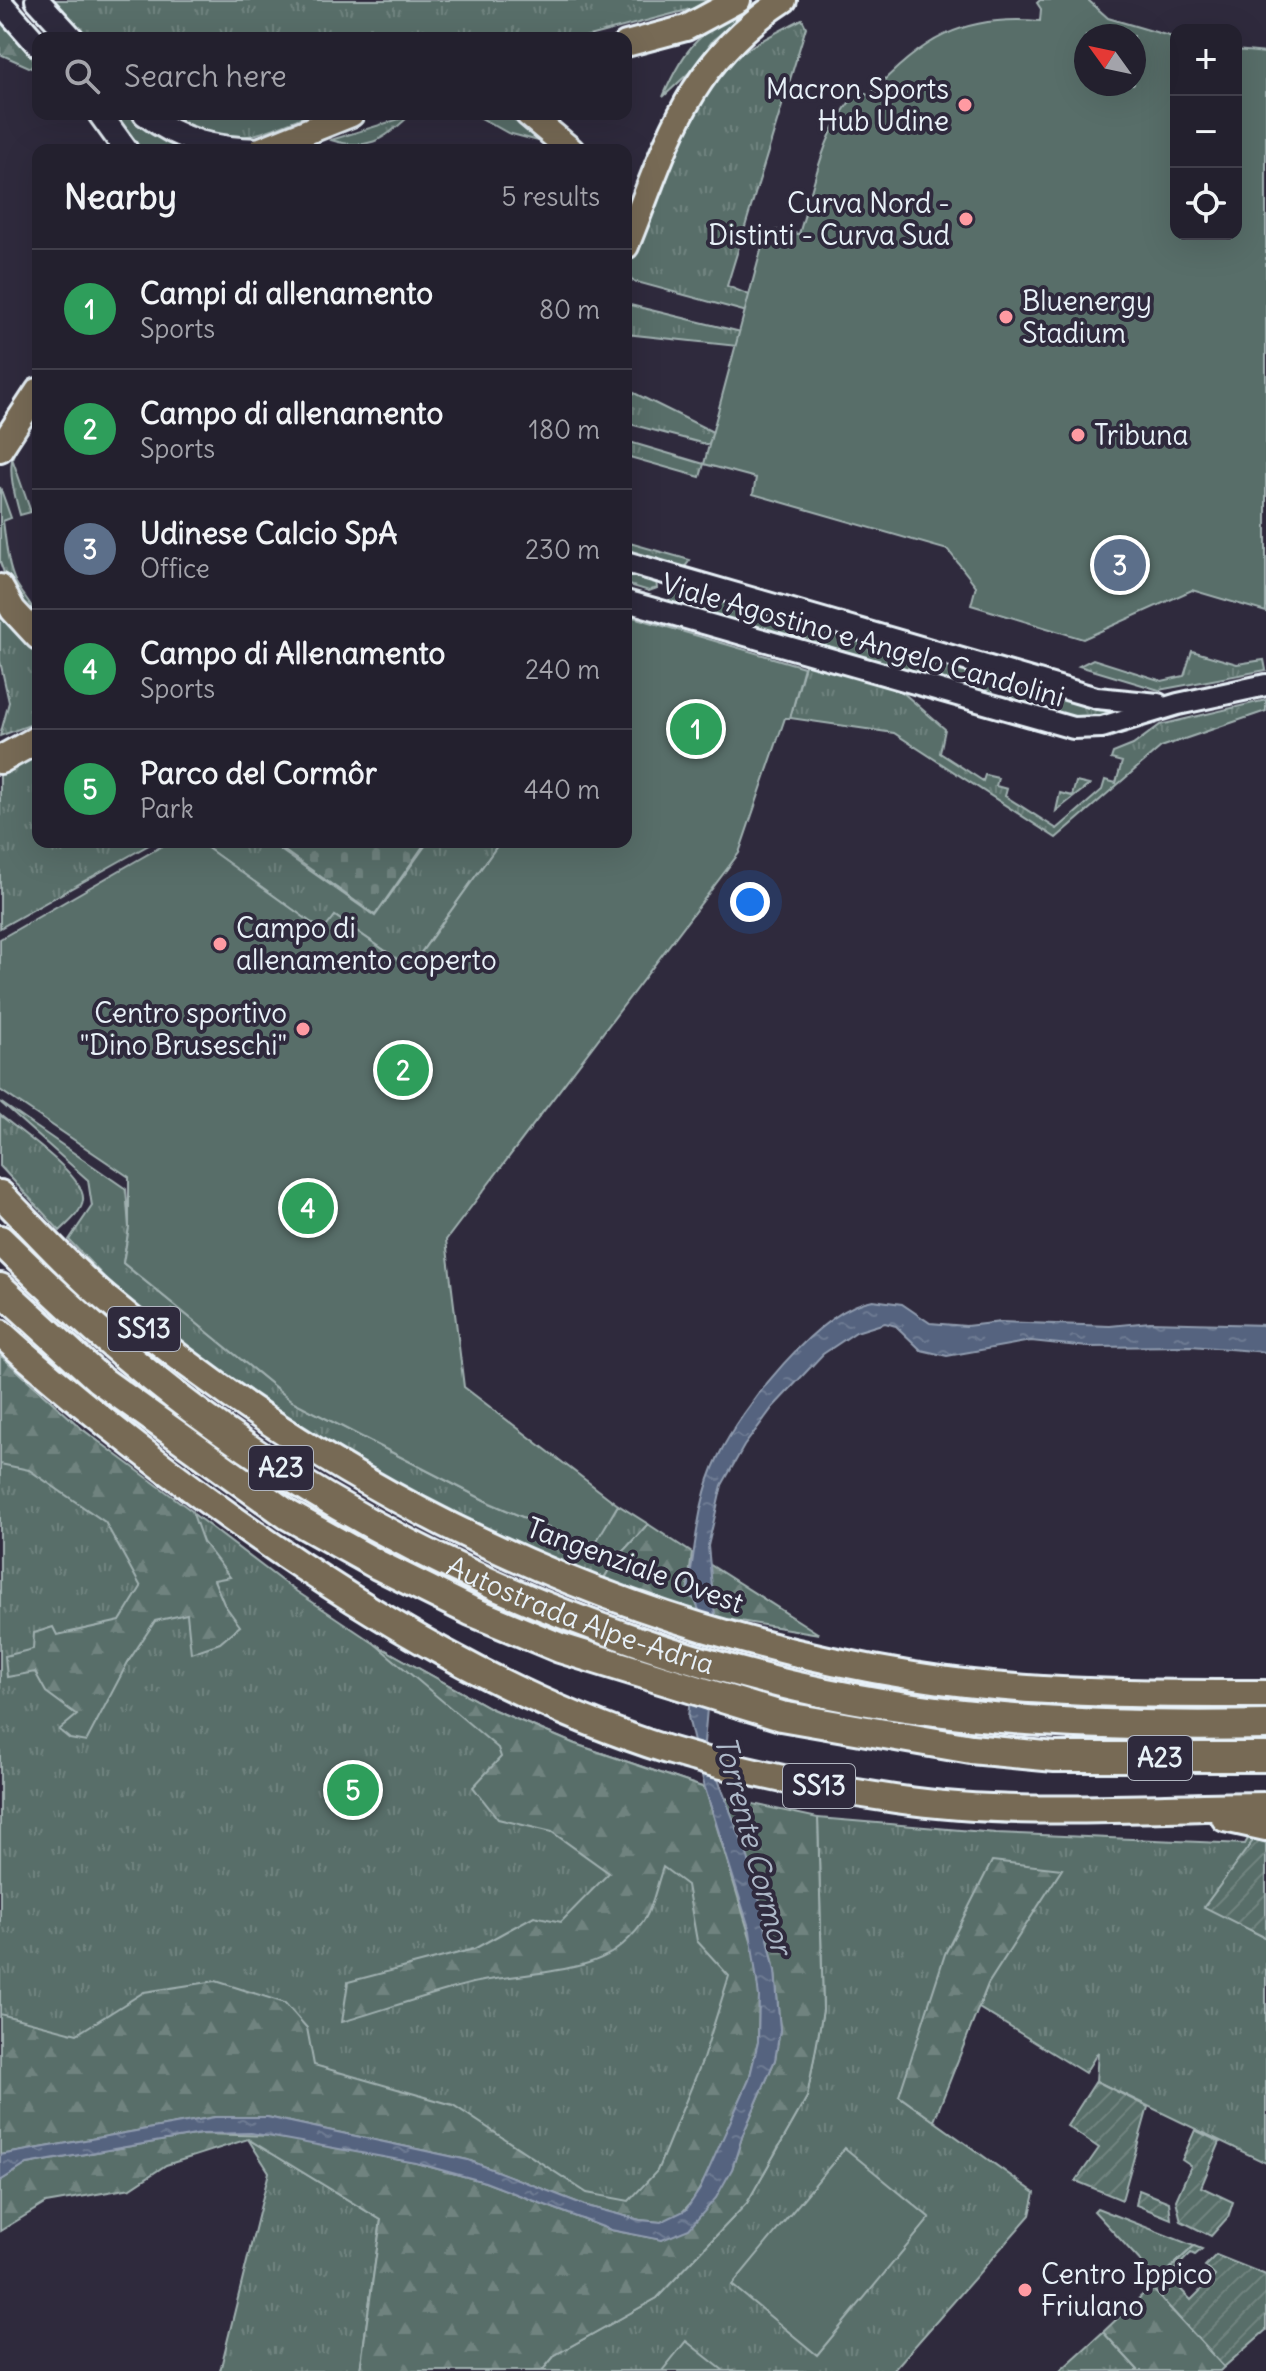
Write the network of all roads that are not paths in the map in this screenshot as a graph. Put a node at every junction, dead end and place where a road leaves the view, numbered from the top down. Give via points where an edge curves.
1 (37, 0) edge
2 (784, 0) edge
3 (736, 1) edge
4 (0, 2) edge
5 (62, 31) edge
6 (32, 38) edge
7 (632, 42) edge
8 (104, 120) edge
9 (153, 120) edge
10 (336, 120) edge
11 (535, 120) edge
12 (122, 144) edge
13 (197, 144) edge
14 (276, 144) edge
15 (564, 144) edge
16 (632, 231) edge
17 (32, 400) edge
18 (0, 449) edge
19 (632, 564) edge
20 (0, 587) edge
21 (632, 603) edge
22 (32, 631) edge
23 (1266, 685) edge
24 (1178, 704) junction
25 (32, 739) edge
26 (32, 741) edge
27 (0, 749) edge
28 (0, 760) edge
29 (0, 1179) edge
30 (0, 1194) edge
31 (0, 1240) edge
32 (57, 1251) junction
33 (0, 1288) edge
34 (0, 1333) edge
35 (1266, 1694) edge
36 (1266, 1725) edge
37 (1266, 1757) edge
38 (1266, 1806) edge
39 (1187, 1807) junction
40 (1266, 1827) edge

1 - 5 main road
2 - 16 main road via 717,55 682,108
3 - 7 main road via 686,28
4 - 6 main road
8 - 12 main road
9 - 13 main road
10 - 14 main road
11 - 15 main road
17 - 18 main road
19 - 24 street, Viale Agostino e Angelo Candolini via 1097,698
20 - 22 main road
21 - 24 street, Viale Agostino e Angelo Candolini via 1073,728 1102,727
23 - 24 street, Viale Agostino e Angelo Candolini
25 - 27 main road
26 - 28 highway
29 - 32 highway
30 - 32 highway, Tangenziale Ovest / SS13
31 - 36 highway, Autostrada Alpe-Adria / A23 via 69,1308 225,1432 387,1532 605,1629 798,1687 908,1707 1061,1724
32 - 35 highway, Tangenziale Ovest / SS13 via 103,1296 215,1386 303,1446 443,1524 603,1594 796,1654 915,1677 1063,1692
33 - 37 highway, Autostrada Alpe-Adria / A23 via 99,1379 288,1515 471,1611 601,1662 781,1716 971,1749 1055,1757
34 - 39 highway, SS13 via 154,1462 356,1603 428,1647 586,1720 669,1750 781,1779 897,1799 1060,1811
38 - 39 highway, SS13
39 - 40 highway

